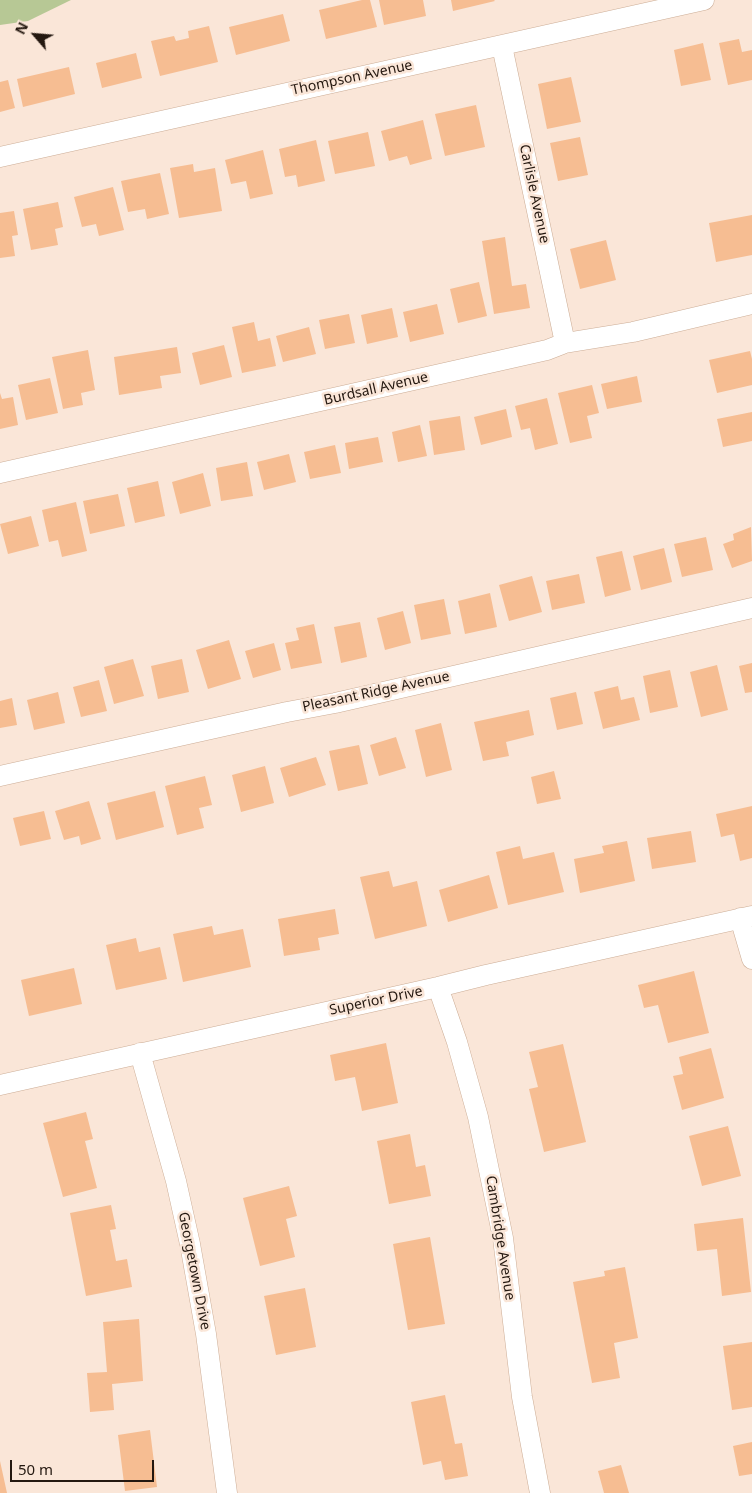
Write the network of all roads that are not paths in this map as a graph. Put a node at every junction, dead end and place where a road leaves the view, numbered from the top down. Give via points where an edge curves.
1 (704, 0) edge
2 (502, 46) junction
3 (0, 157) edge
4 (752, 304) edge
5 (566, 343) junction
6 (0, 473) edge
7 (752, 608) edge
8 (0, 776) edge
9 (746, 917) edge
10 (752, 959) edge
11 (438, 987) junction
12 (140, 1054) junction
13 (0, 1085) edge
14 (227, 1493) edge
15 (540, 1493) edge

1 - 2 street, Thompson Avenue
2 - 3 street, Thompson Avenue
2 - 5 street, Carlisle Avenue
4 - 5 street, Burdsall Avenue via 633,332
5 - 6 street, Burdsall Avenue via 547,350
7 - 8 street, Pleasant Ridge Avenue
9 - 10 street
9 - 11 street, Superior Drive
11 - 12 street, Superior Drive
11 - 15 street, Cambridge Avenue via 478,1117 503,1238 522,1397
12 - 13 street, Superior Drive
12 - 14 street, Georgetown Drive via 190,1244 206,1334

